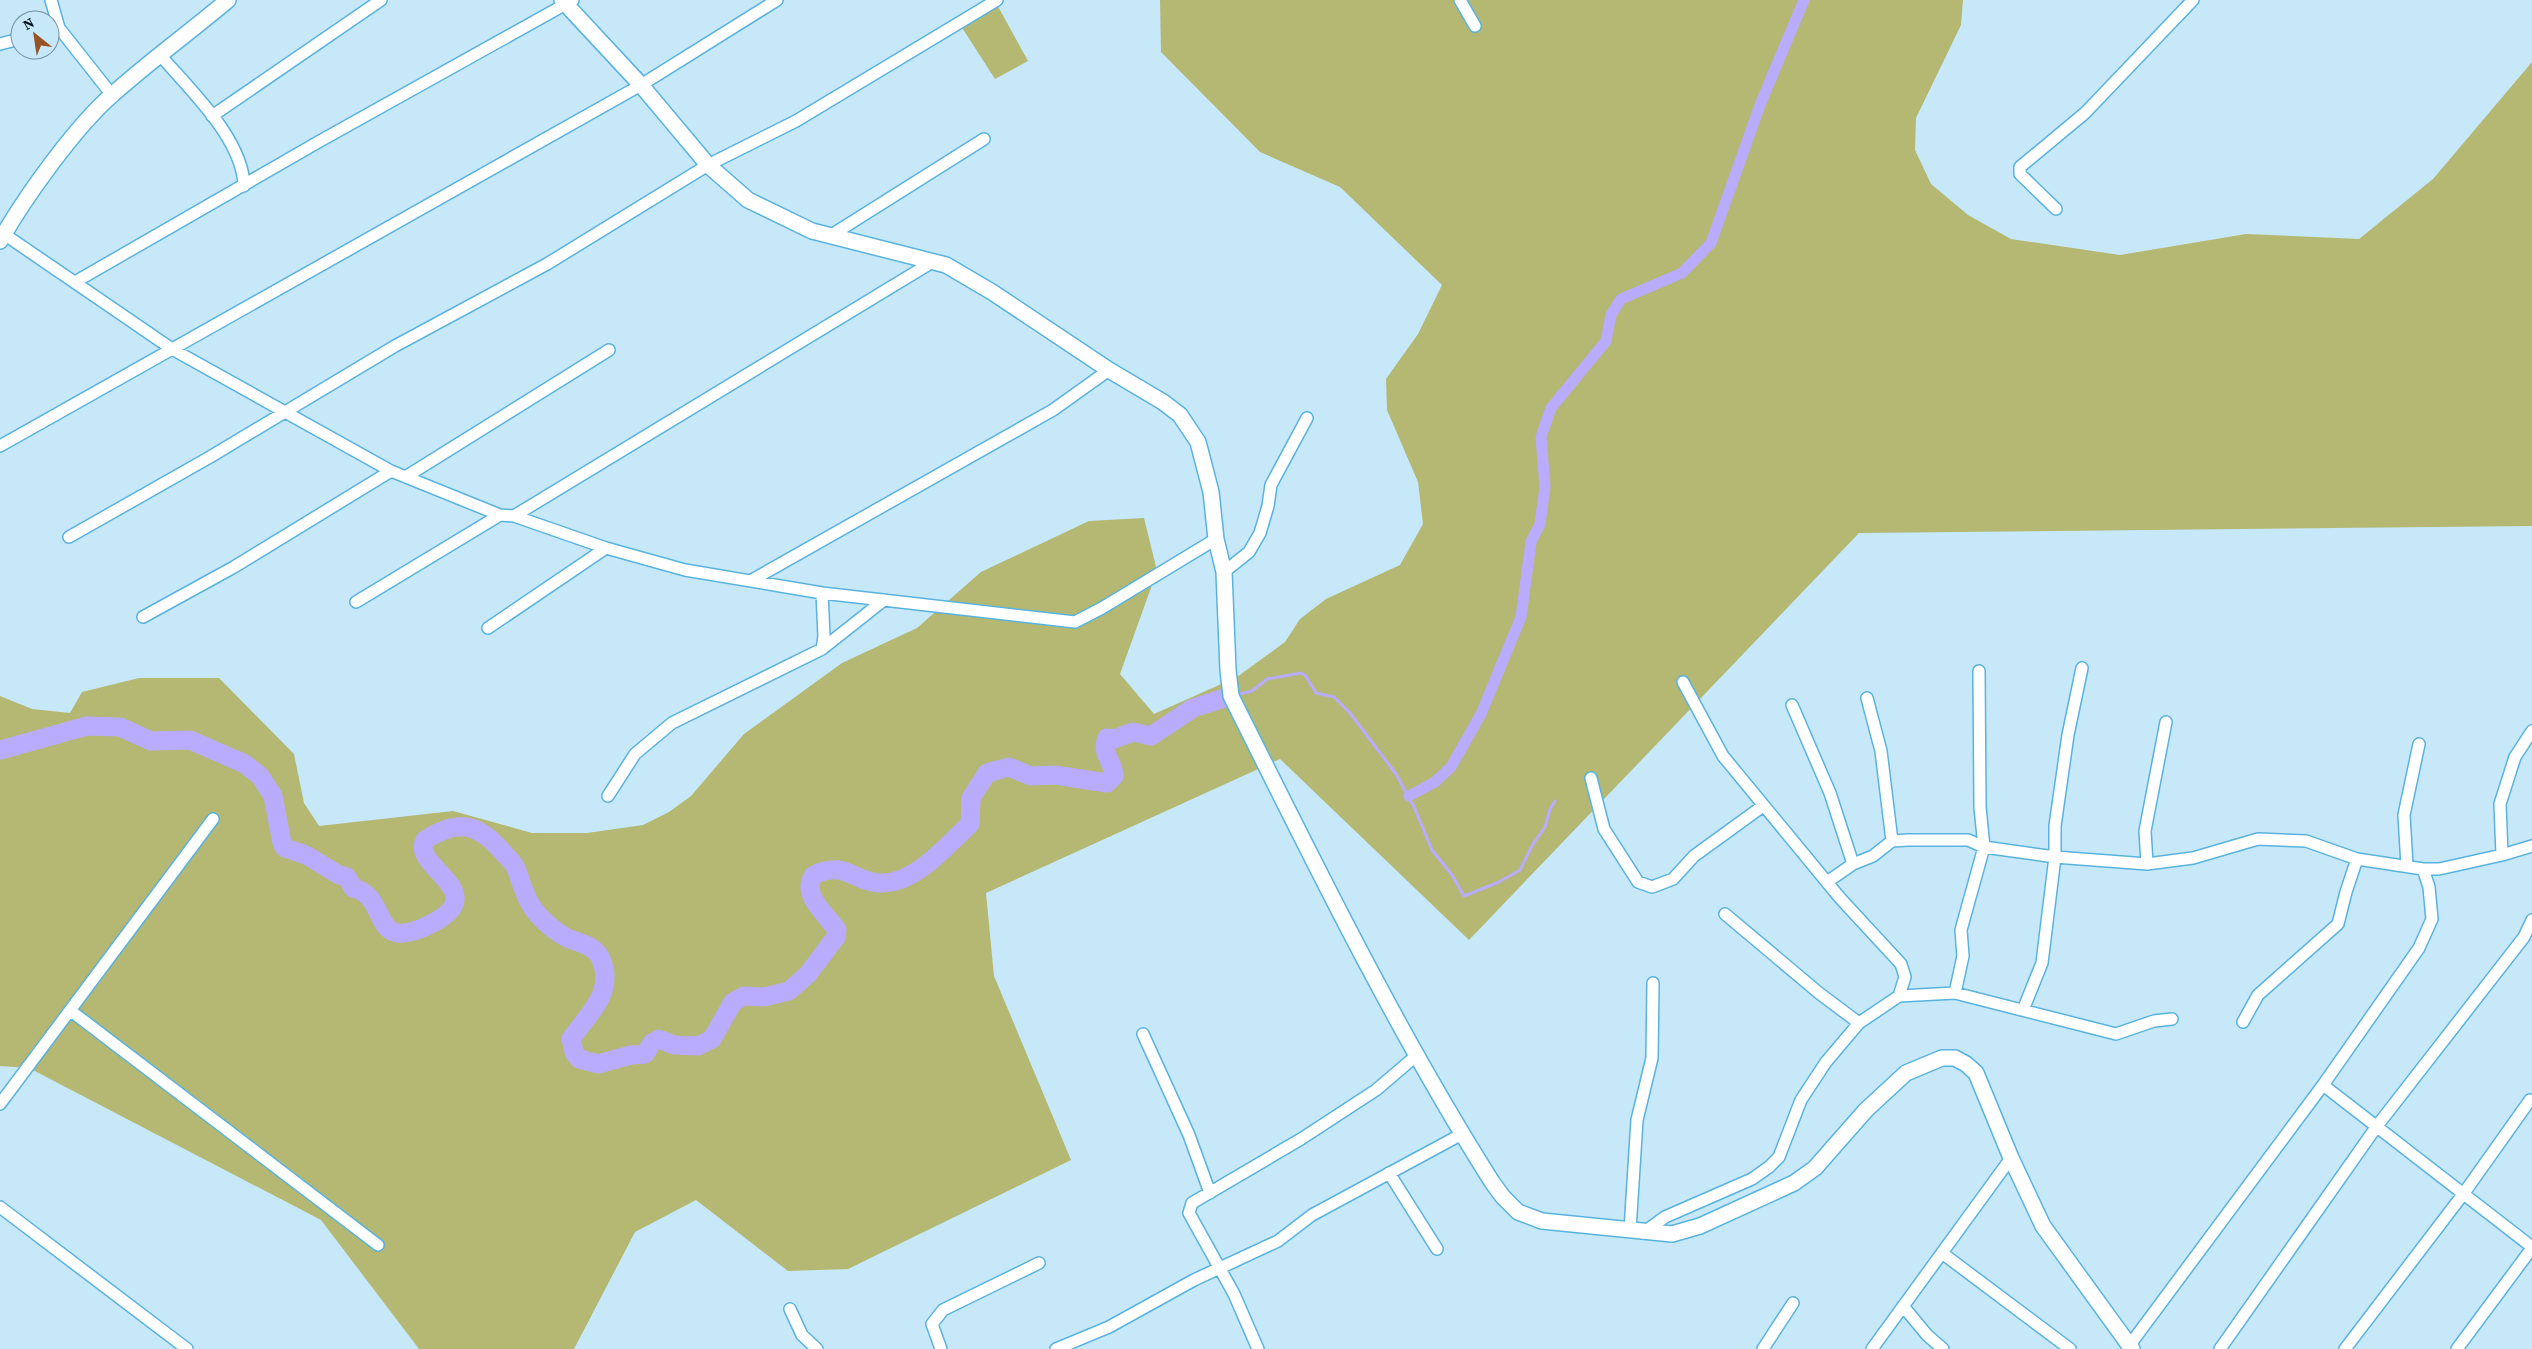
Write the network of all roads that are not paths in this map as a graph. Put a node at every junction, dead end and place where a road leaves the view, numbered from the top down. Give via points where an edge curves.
1 (228, 0) edge
2 (381, 0) edge
3 (777, 0) edge
4 (995, 0) edge
5 (1460, 0) edge
6 (2193, 0) edge
7 (567, 1) edge
8 (1475, 26) dead end
9 (60, 35) edge
10 (161, 56) junction
11 (641, 85) junction
12 (112, 95) junction
13 (212, 116) junction
14 (984, 139) dead end
15 (708, 165) junction
16 (244, 186) junction
17 (2056, 209) dead end
18 (830, 236) junction
19 (2, 238) edge
20 (934, 261) junction
21 (75, 282) junction
22 (172, 349) junction
23 (609, 350) dead end
24 (1109, 370) junction
25 (285, 412) junction
26 (1307, 418) dead end
27 (0, 446) edge
28 (391, 471) junction
29 (408, 476) junction
30 (500, 515) junction
31 (514, 516) junction
32 (69, 537) dead end
33 (1216, 540) junction
34 (606, 548) junction
35 (1224, 572) junction
36 (752, 580) junction
37 (822, 593) junction
38 (884, 600) junction
39 (356, 602) dead end
40 (143, 617) dead end
41 (488, 628) dead end
42 (822, 650) junction
43 (2082, 668) dead end
44 (1978, 671) dead end
45 (1683, 682) dead end
46 (1867, 698) dead end
47 (1792, 705) dead end
48 (2166, 722) dead end
49 (2532, 731) edge
50 (2419, 744) dead end
51 (1591, 778) dead end
52 (608, 796) dead end
53 (1763, 806) junction
54 (213, 819) dead end
55 (1892, 842) junction
56 (2532, 846) edge
57 (1984, 847) junction
58 (2502, 855) junction
59 (2055, 857) junction
60 (2357, 859) junction
61 (1853, 864) junction
62 (2147, 864) junction
63 (2407, 866) junction
64 (2423, 868) junction
65 (1827, 882) junction
66 (1725, 914) dead end
67 (2532, 920) edge
68 (1653, 983) dead end
69 (1955, 993) junction
70 (1899, 996) junction
71 (2023, 1010) junction
72 (70, 1011) junction
73 (2172, 1018) dead end
74 (2243, 1022) dead end
75 (1859, 1023) junction
76 (1144, 1034) dead end
77 (1417, 1055) junction
78 (2324, 1085) junction
79 (2530, 1100) dead end
80 (0, 1104) edge
81 (2377, 1126) junction
82 (1462, 1134) junction
83 (2011, 1158) junction
84 (1389, 1173) junction
85 (1210, 1193) junction
86 (2464, 1193) junction
87 (0, 1207) edge
88 (1636, 1231) junction
89 (378, 1245) dead end
90 (2532, 1247) edge
91 (1437, 1249) dead end
92 (1942, 1253) junction
93 (1039, 1263) dead end
94 (1219, 1270) junction
95 (1793, 1302) dead end
96 (1903, 1306) junction
97 (790, 1309) dead end
98 (2130, 1347) edge
99 (187, 1349) edge
100 (817, 1349) edge
101 (941, 1349) edge
102 (1056, 1349) edge
103 (1258, 1349) edge
104 (1763, 1349) edge
105 (1872, 1349) edge
106 (1943, 1349) edge
107 (2070, 1349) edge
108 (2220, 1349) edge
109 (2345, 1349) edge
110 (2457, 1349) edge

1 - 10 main road
2 - 13 street
3 - 11 street
4 - 15 street via 796,120
5 - 8 street
6 - 17 street via 2085,113 2020,168 2020,174
7 - 11 main road
7 - 16 street
9 - 12 street
10 - 12 main road
10 - 13 street
11 - 15 main road
11 - 22 street
12 - 19 main road via 39,182
13 - 16 street via 233,146 244,176
14 - 18 street
15 - 18 main road via 748,200 792,223
15 - 25 street via 547,264 395,346
16 - 21 street
18 - 20 main road
19 - 21 street
20 - 24 main road via 992,292
20 - 31 street
21 - 22 street
22 - 25 street
22 - 27 street
23 - 29 street
24 - 33 main road via 1180,415 1198,442 1211,492
24 - 36 street via 1053,410
25 - 28 street
25 - 32 street
26 - 35 street via 1270,485 1260,533 1249,552
28 - 29 street
28 - 40 street via 234,567
29 - 30 street
30 - 31 street
30 - 39 street
31 - 34 street
33 - 35 main road
33 - 38 street via 1075,622
34 - 36 street via 685,570
34 - 41 street
35 - 77 main road via 1231,696 1303,842
36 - 37 street
37 - 38 street
37 - 42 street
38 - 42 street
42 - 52 street via 672,723 635,754
43 - 59 street via 2068,735 2055,826
44 - 57 street via 1980,806
45 - 53 street via 1723,756
46 - 55 street via 1881,751
47 - 61 street via 1830,793
48 - 62 street via 2145,831
49 - 58 street via 2515,757 2500,804
50 - 63 street via 2404,815
51 - 53 street via 1604,829 1638,882 1652,887 1673,879 1694,856
53 - 65 street
54 - 72 street
55 - 57 street via 1968,840
55 - 61 street via 1873,856
56 - 58 street
57 - 59 street
57 - 69 street via 1961,930 1963,956
58 - 64 street via 2439,869
59 - 62 street
59 - 71 street via 2042,963
60 - 62 street via 2306,841 2258,839 2193,858
60 - 63 street
60 - 74 street via 2338,924 2280,979 2258,995
61 - 65 street
63 - 64 street
64 - 78 street via 2429,887 2432,919 2419,948
65 - 70 street via 1901,964 1905,977
66 - 75 street
67 - 81 street via 2524,937
68 - 88 street via 1652,1058 1637,1120
69 - 70 street
69 - 71 street
70 - 75 street
71 - 73 street via 2116,1034
72 - 80 street
72 - 89 street
75 - 88 street via 1826,1062 1801,1100 1779,1157 1752,1179
76 - 85 street via 1189,1135
77 - 82 main road
77 - 85 street via 1368,1095 1280,1153
78 - 81 street
78 - 98 street
79 - 86 street
81 - 86 street
81 - 108 street
82 - 84 street
82 - 88 main road via 1503,1197 1518,1212 1542,1221
83 - 88 main road via 1976,1074 1955,1058 1942,1058 1906,1073 1866,1110 1814,1168 1794,1183 1700,1226 1672,1234
83 - 92 street
83 - 98 main road via 2043,1226
84 - 91 street
84 - 94 street via 1312,1215 1278,1241
85 - 94 street via 1192,1203 1189,1213
86 - 90 street
86 - 109 street
87 - 99 street
90 - 110 street
92 - 96 street
92 - 107 street
93 - 101 street via 943,1310 932,1324
94 - 102 street via 1194,1280 1109,1327
94 - 103 street via 1234,1294
95 - 104 street
96 - 105 street
96 - 106 street
97 - 100 street via 802,1335

